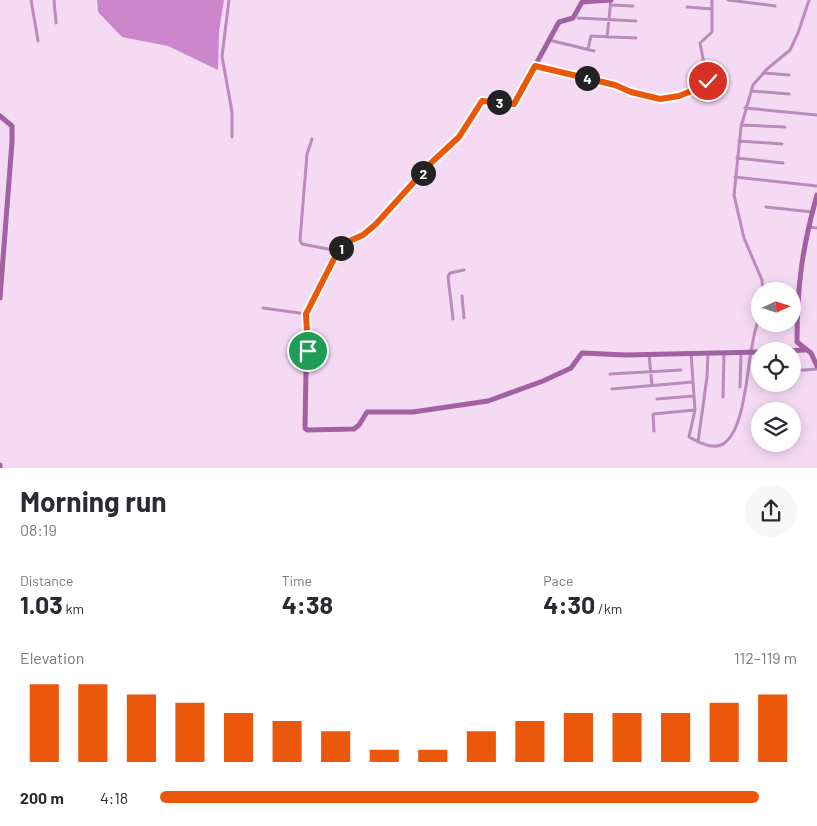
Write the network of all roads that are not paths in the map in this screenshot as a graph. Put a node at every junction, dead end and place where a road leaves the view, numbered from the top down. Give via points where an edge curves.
1 (31, 0) edge
2 (54, 0) edge
3 (229, 0) edge
4 (712, 0) edge
5 (728, 0) edge
6 (809, 0) edge
7 (611, 2) edge
8 (633, 6) dead end
9 (775, 6) dead end
10 (687, 7) dead end
11 (712, 9) junction
12 (578, 18) dead end
13 (609, 20) junction
14 (636, 21) dead end
15 (56, 23) dead end
16 (608, 37) junction
17 (636, 38) dead end
18 (548, 40) junction
19 (38, 41) dead end
20 (588, 49) junction
21 (594, 51) dead end
22 (535, 66) junction
23 (764, 73) junction
24 (789, 75) dead end
25 (751, 91) junction
26 (789, 94) dead end
27 (745, 108) junction
28 (817, 115) edge
29 (0, 116) edge
30 (741, 125) junction
31 (785, 128) dead end
32 (232, 136) dead end
33 (312, 139) dead end
34 (739, 141) junction
35 (782, 144) dead end
36 (737, 158) junction
37 (783, 163) dead end
38 (735, 176) junction
39 (817, 186) edge
40 (817, 195) edge
41 (766, 207) dead end
42 (812, 212) junction
43 (808, 227) junction
44 (817, 228) edge
45 (338, 251) junction
46 (464, 270) dead end
47 (762, 282) edge
48 (462, 296) dead end
49 (0, 298) edge
50 (264, 308) dead end
51 (306, 314) junction
52 (464, 318) dead end
53 (453, 319) dead end
54 (755, 332) edge
55 (801, 350) edge
56 (805, 350) junction
57 (708, 352) junction
58 (724, 352) junction
59 (741, 352) junction
60 (691, 353) junction
61 (750, 353) junction
62 (648, 355) junction
63 (817, 368) edge
64 (682, 370) dead end
65 (801, 370) edge
66 (651, 372) junction
67 (610, 374) dead end
68 (694, 382) junction
69 (652, 385) junction
70 (740, 387) dead end
71 (612, 389) dead end
72 (694, 396) junction
73 (722, 397) dead end
74 (657, 398) dead end
75 (695, 410) junction
76 (654, 431) dead end
77 (698, 442) junction

1 - 19 street
2 - 15 street
3 - 32 street via 222,56 232,112
4 - 11 street
5 - 9 street
6 - 23 street via 790,50
7 - 8 street
7 - 13 street
7 - 18 street via 582,2 572,18 558,22
10 - 11 street
11 - 22 street via 712,32 700,43 708,83 679,96 653,98 615,85
12 - 13 street
13 - 14 street
13 - 16 street
16 - 17 street
16 - 20 street via 591,36
18 - 20 street
18 - 22 street
20 - 21 street
22 - 45 street via 514,104 482,101 459,137 376,224
23 - 24 street
23 - 25 street
25 - 26 street
25 - 27 street
27 - 28 street
27 - 30 street
29 - 49 street via 12,126 12,142
30 - 31 street
30 - 34 street
33 - 45 street via 306,154 300,240 302,244
34 - 35 street
34 - 36 street
36 - 37 street
36 - 38 street
38 - 39 street
38 - 47 street via 734,196 742,229
40 - 42 street
41 - 42 street
42 - 43 street
43 - 44 street
43 - 56 street via 797,304 798,342
45 - 51 street
46 - 53 street via 450,273 448,277
48 - 52 street
50 - 51 street
51 - 62 street via 307,430 356,428 367,412 413,412 488,401 543,382 571,368 582,353
54 - 61 street
55 - 56 street
56 - 63 street
57 - 58 street
57 - 60 street
57 - 77 street
58 - 59 street
58 - 73 street
59 - 61 street
59 - 70 street
60 - 62 street
60 - 68 street
61 - 77 street via 746,394 726,441 713,446
62 - 66 street
63 - 65 street
64 - 66 street
66 - 67 street
66 - 69 street
68 - 69 street
68 - 72 street
69 - 71 street
72 - 74 street
72 - 75 street
75 - 76 street via 653,414
75 - 77 street via 689,437

